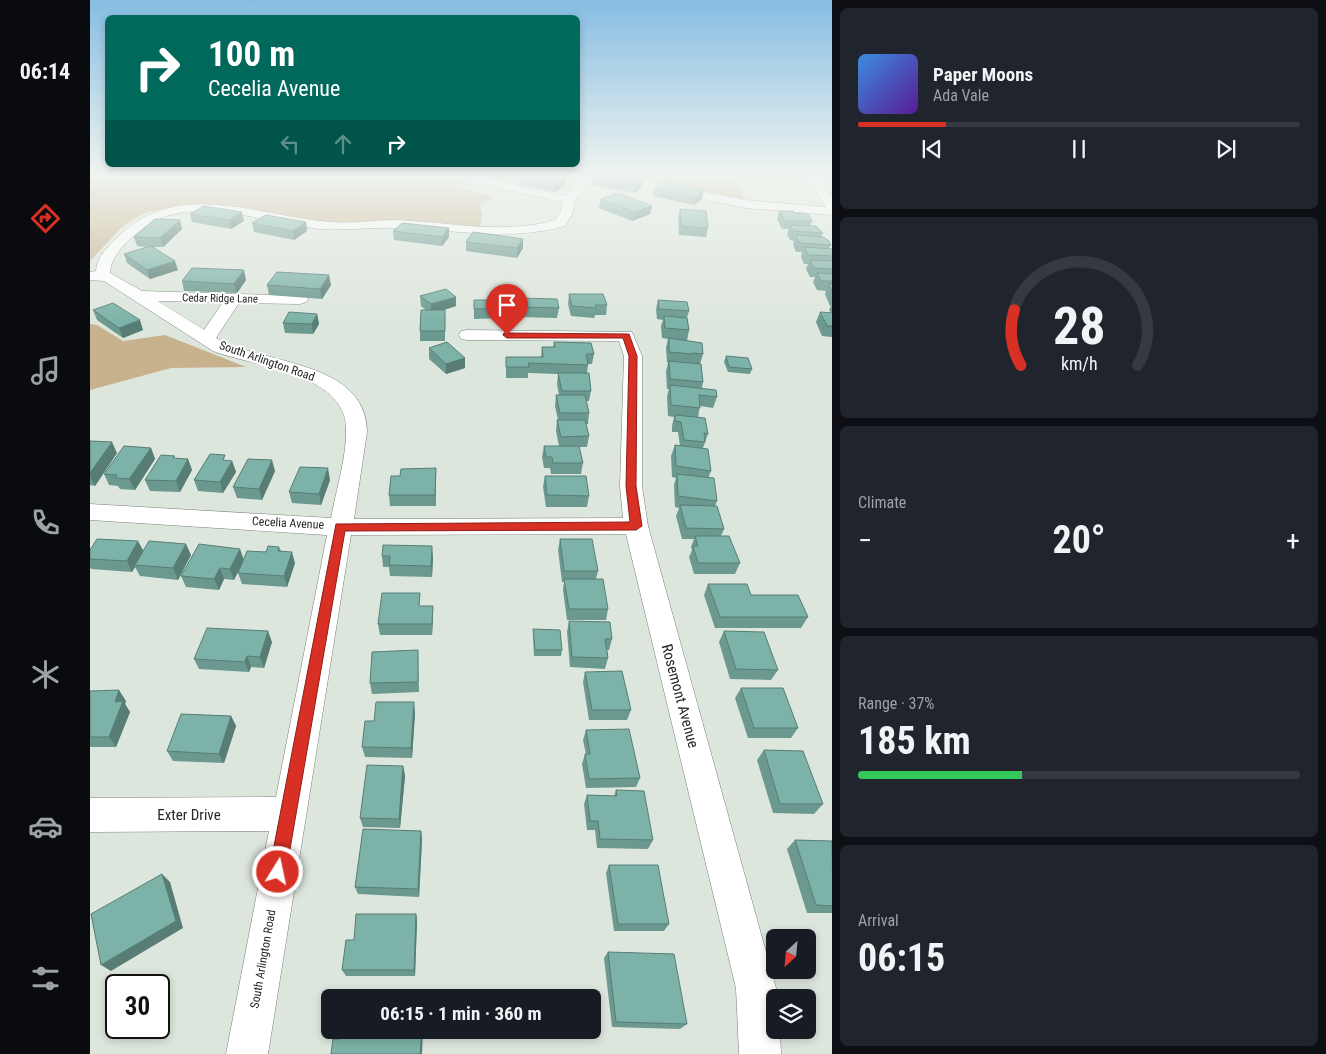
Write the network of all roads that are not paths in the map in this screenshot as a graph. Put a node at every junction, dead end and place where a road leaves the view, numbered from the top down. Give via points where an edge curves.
1 (141, 224) edge
2 (321, 224) edge
3 (387, 224) edge
4 (397, 224) edge
5 (557, 224) edge
6 (97, 276) edge
7 (140, 296) junction
8 (234, 298) junction
9 (300, 299) edge
10 (467, 335) dead end
11 (207, 339) junction
12 (90, 512) edge
13 (636, 526) junction
14 (340, 527) junction
15 (288, 814) junction
16 (90, 816) edge
17 (247, 1054) edge
18 (760, 1054) edge

1 - 6 street via 106,258
2 - 3 street
4 - 5 street via 522,230
6 - 7 street, South Arlington Road
7 - 8 street, Cedar Ridge Lane
7 - 11 street, South Arlington Road
8 - 9 street, Cedar Ridge Lane
8 - 11 street
10 - 13 street, Rosemont Avenue via 626,336 633,356 631,486
11 - 14 street, South Arlington Road via 220,347 315,376 343,394 357,423
12 - 14 street, Cecelia Avenue
13 - 14 street, Cecelia Avenue
13 - 18 street, Rosemont Avenue via 756,988
14 - 15 street, South Arlington Road
15 - 16 street, Exter Drive
15 - 17 street, South Arlington Road

